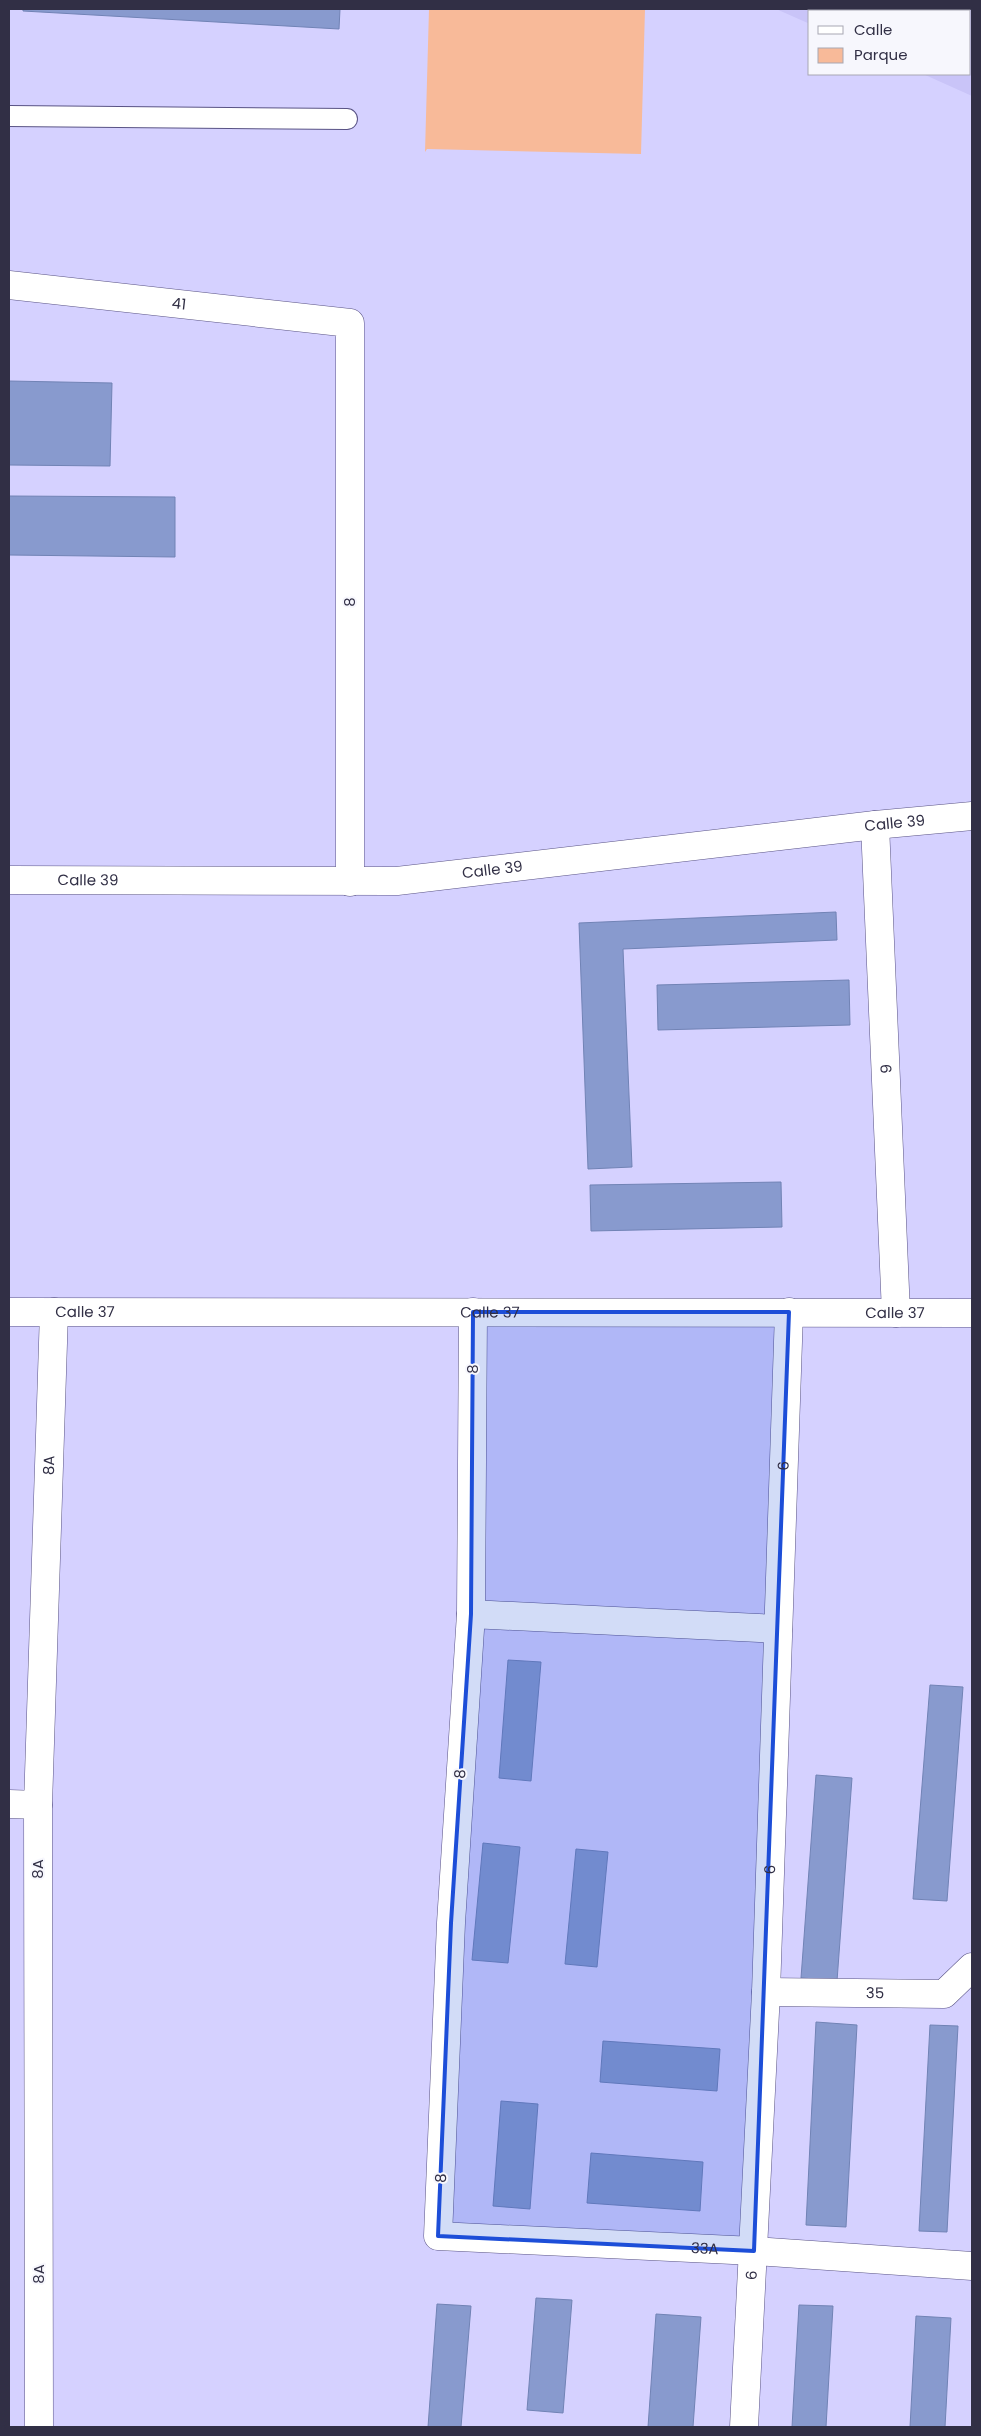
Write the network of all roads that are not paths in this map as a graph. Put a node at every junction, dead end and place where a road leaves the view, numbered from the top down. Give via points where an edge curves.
1 (9, 116) edge
2 (347, 119) dead end
3 (9, 285) edge
4 (350, 323) joint
5 (972, 816) edge
6 (875, 825) junction
7 (9, 880) edge
8 (350, 882) junction
9 (9, 1312) edge
10 (54, 1312) junction
11 (473, 1312) junction
12 (789, 1312) junction
13 (896, 1313) junction
14 (972, 1313) edge
15 (471, 1614) junction
16 (778, 1629) junction
17 (9, 1804) edge
18 (38, 1806) junction
19 (972, 1967) edge
20 (766, 1992) junction
21 (438, 2236) joint
22 (754, 2251) junction
23 (972, 2266) edge
24 (39, 2427) edge
25 (744, 2427) edge

1 - 2 lane
3 - 4 street, 41
4 - 8 street, 8
5 - 6 street, Calle 39
6 - 8 street, Calle 39 via 397,881
6 - 13 street, 6
7 - 8 street, Calle 39
9 - 10 street, Calle 37
10 - 11 street, Calle 37
10 - 18 street, 8A
11 - 12 street, Calle 37
11 - 15 street, 8
12 - 13 street, Calle 37
12 - 16 street, 6
13 - 14 street, Calle 37
15 - 16 street
15 - 21 street, 8 via 451,1923
16 - 20 street, 6
17 - 18 street
18 - 24 street, 8A
19 - 20 street, 35 via 944,1994
20 - 22 street, 6
21 - 22 street, 33A
22 - 23 street, 33A
22 - 25 street, 6

